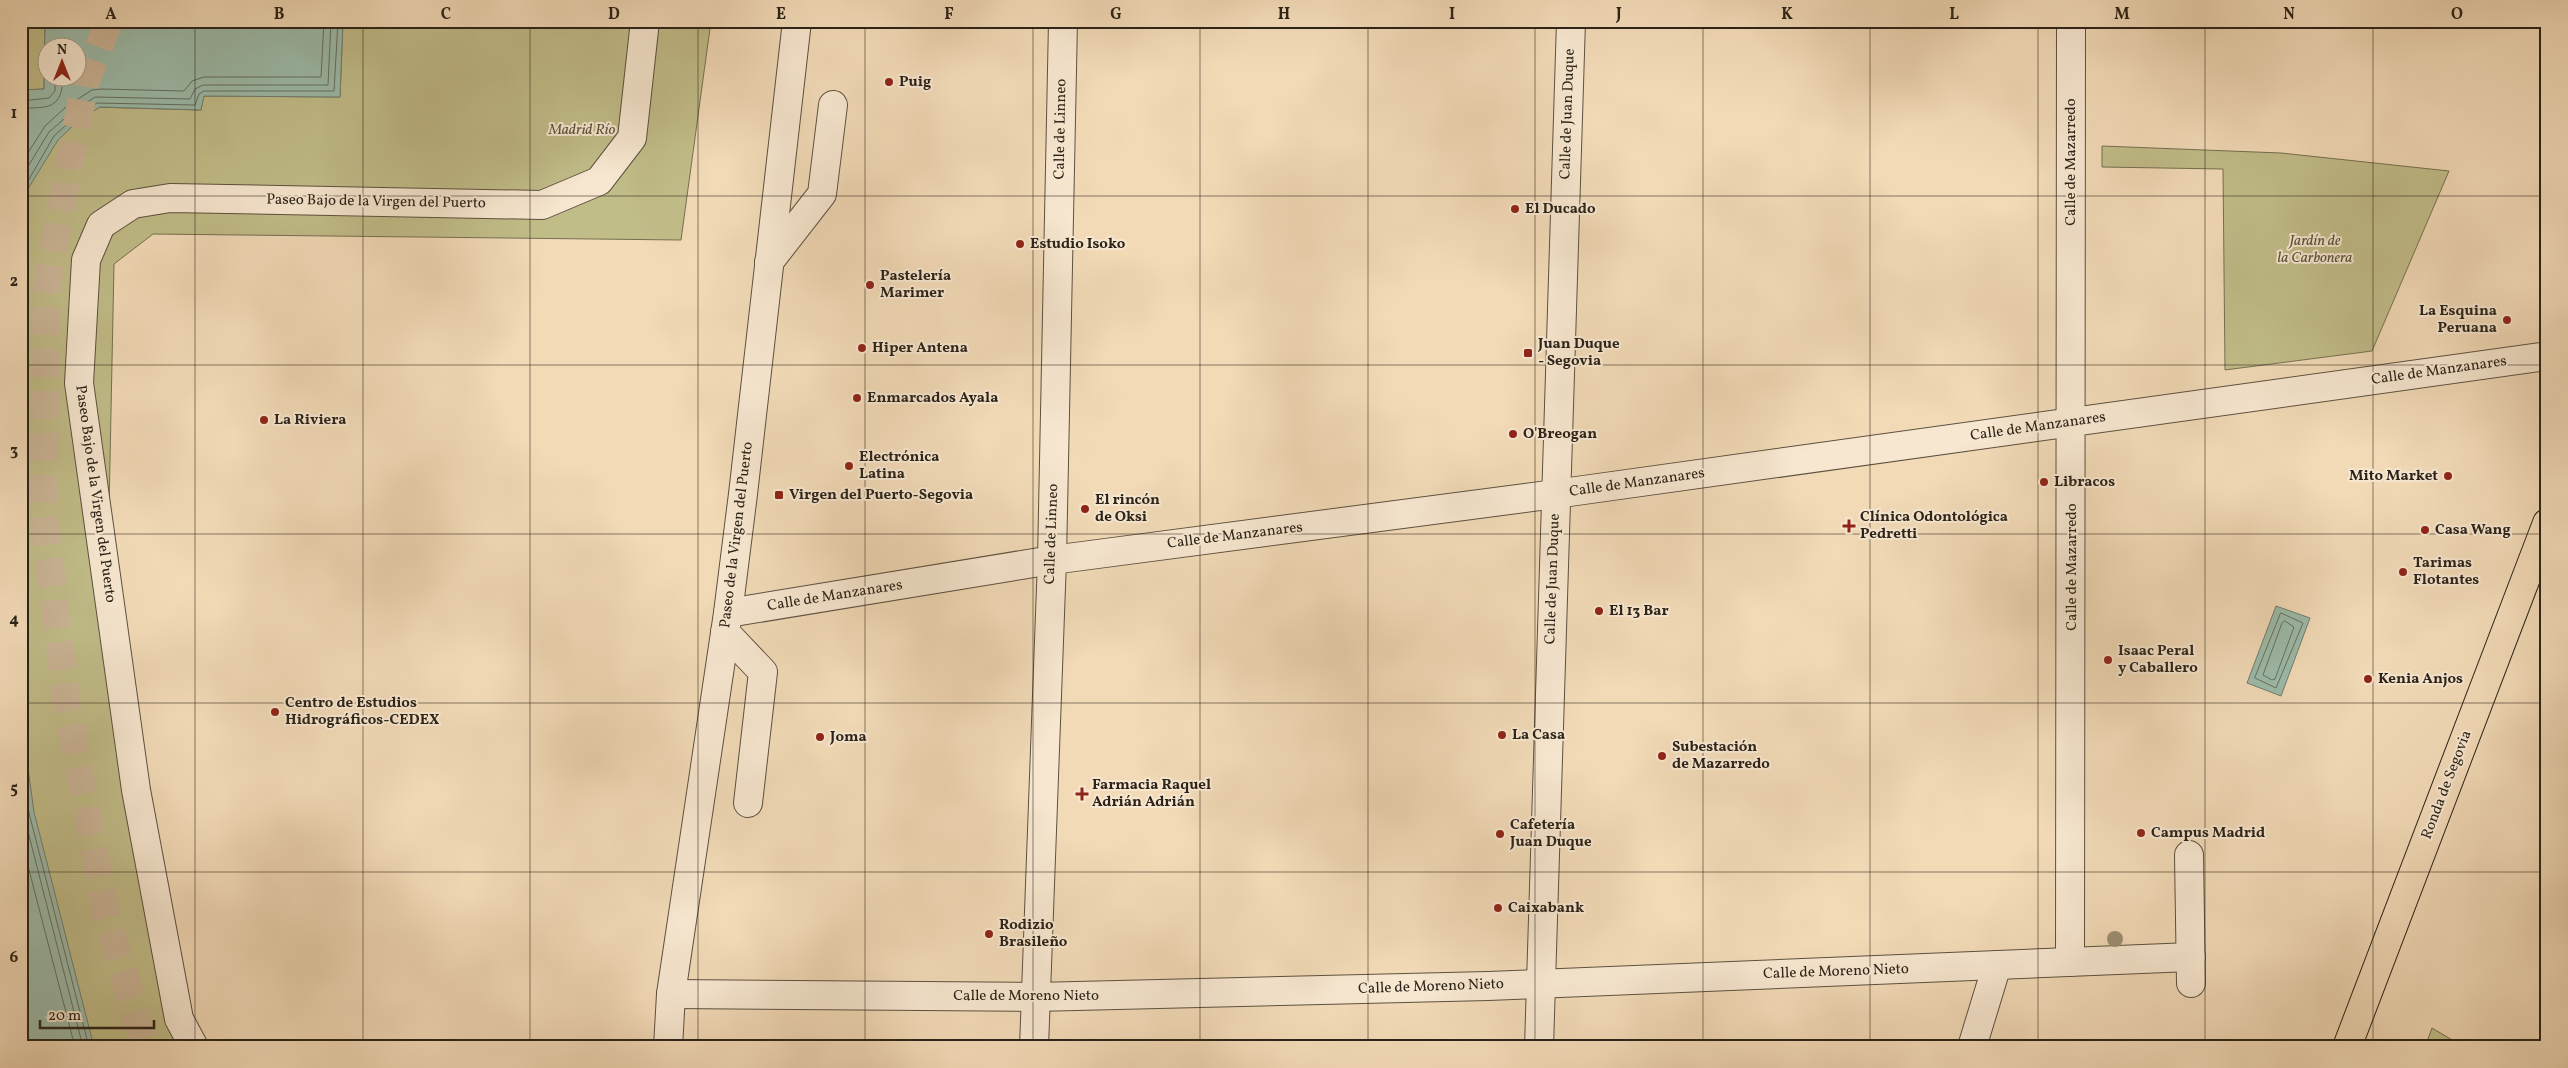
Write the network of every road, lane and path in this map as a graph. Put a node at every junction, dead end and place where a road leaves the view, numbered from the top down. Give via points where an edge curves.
1 (645, 21) edge
2 (797, 21) edge
3 (1063, 21) edge
4 (1571, 21) edge
5 (2071, 21) edge
6 (832, 105) dead end
7 (769, 262) junction
8 (2547, 358) edge
9 (2072, 423) junction
10 (1555, 494) junction
11 (2547, 523) edge
12 (1052, 560) junction
13 (726, 623) junction
14 (748, 803) dead end
15 (2189, 855) dead end
16 (2070, 962) junction
17 (1997, 965) junction
18 (1541, 983) junction
19 (671, 994) junction
20 (1035, 997) junction
21 (194, 1047) edge
22 (668, 1047) edge
23 (1034, 1047) edge
24 (1539, 1047) edge
25 (1972, 1047) edge
26 (2347, 1047) edge

1 - 21 street, Paseo Bajo de la Virgen del Puerto via 632,138 598,180 542,205 170,198 134,204 101,225 86,260 79,383 136,790 179,1019
2 - 7 street, Paseo de la Virgen del Puerto
3 - 12 street, Calle de Linneo
4 - 10 street, Calle de Juan Duque
5 - 9 street, Calle de Mazarredo
6 - 7 street via 822,194
7 - 13 street, Paseo de la Virgen del Puerto
8 - 9 street, Calle de Manzanares
9 - 10 street, Calle de Manzanares
9 - 16 street, Calle de Mazarredo
10 - 12 street, Calle de Manzanares
10 - 18 street, Calle de Juan Duque
11 - 26 main road, Ronda de Segovia
12 - 13 street, Calle de Manzanares
12 - 20 street, Calle de Linneo
13 - 14 street via 763,672
13 - 19 street, Paseo de la Virgen del Puerto
15 - 16 street, Calle de Moreno Nieto via 2191,970
16 - 17 street, Calle de Moreno Nieto
17 - 18 street, Calle de Moreno Nieto
17 - 25 street
18 - 20 street, Calle de Moreno Nieto
18 - 24 street, Calle de Juan Duque
19 - 20 street, Calle de Moreno Nieto
19 - 22 street, Paseo de la Virgen del Puerto
20 - 23 street, Calle de Linneo

